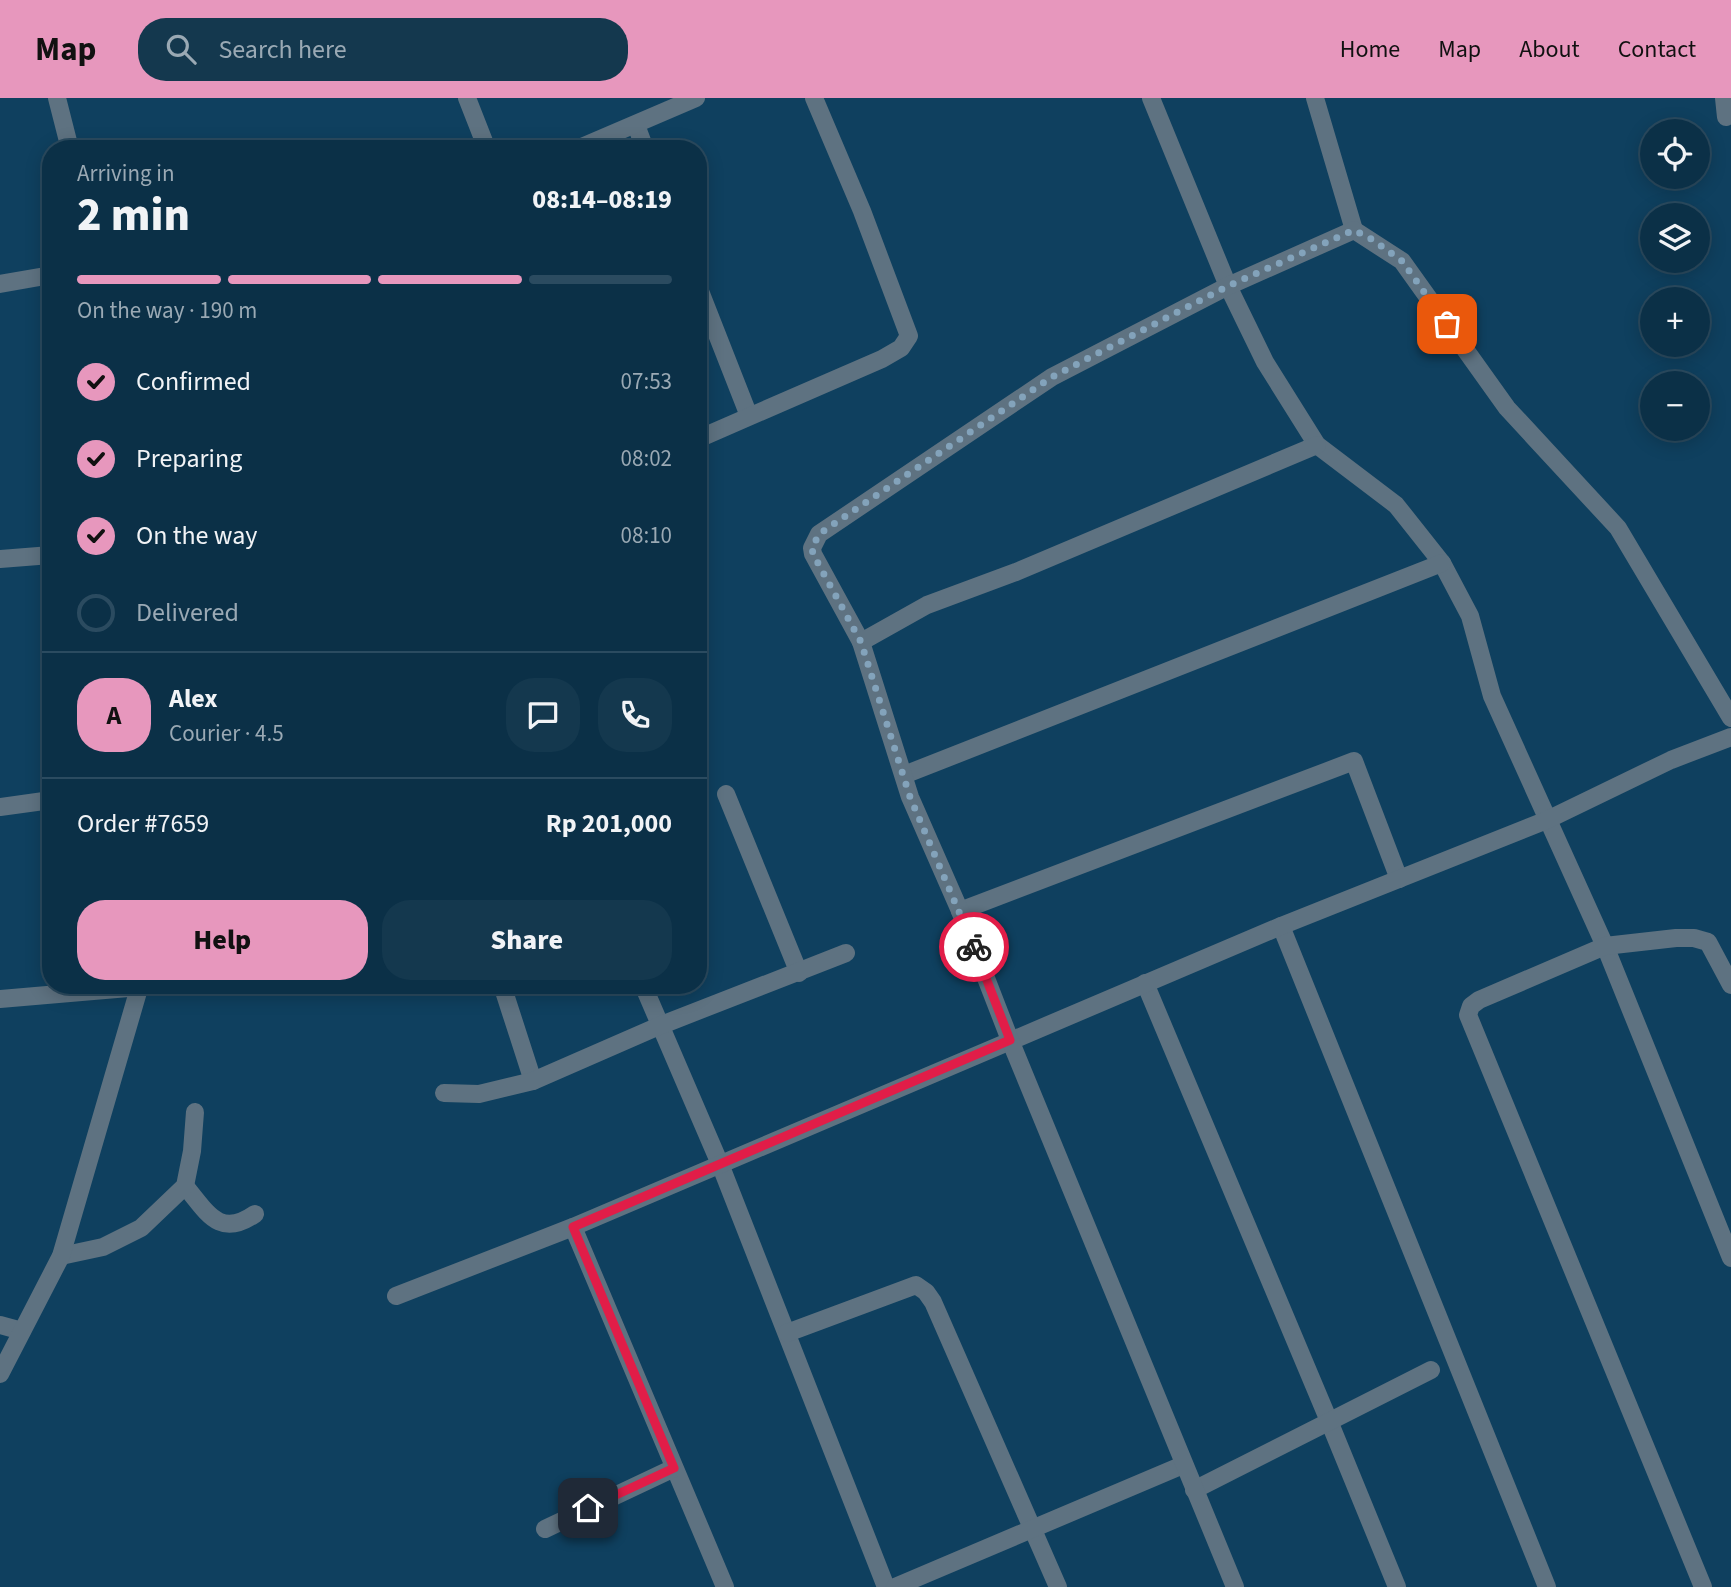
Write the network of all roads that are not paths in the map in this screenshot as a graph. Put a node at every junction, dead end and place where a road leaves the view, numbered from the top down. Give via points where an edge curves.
1 (57, 98) edge
2 (467, 98) edge
3 (696, 98) edge
4 (814, 98) edge
5 (1151, 98) edge
6 (1315, 98) edge
7 (1724, 98) edge
8 (1727, 117) dead end
9 (636, 125) junction
10 (67, 140) edge
11 (483, 140) edge
12 (599, 140) edge
13 (642, 140) edge
14 (1354, 230) junction
15 (42, 277) edge
16 (0, 284) edge
17 (1228, 286) junction
18 (707, 309) edge
19 (749, 416) junction
20 (707, 435) edge
21 (1317, 445) junction
22 (42, 556) edge
23 (0, 559) edge
24 (1442, 563) junction
25 (861, 642) junction
26 (1731, 718) edge
27 (1731, 737) edge
28 (904, 775) junction
29 (726, 794) dead end
30 (42, 801) edge
31 (0, 807) edge
32 (1547, 820) junction
33 (1399, 879) junction
34 (960, 911) junction
35 (1281, 926) junction
36 (1605, 946) junction
37 (846, 953) dead end
38 (799, 973) junction
39 (1145, 983) junction
40 (1731, 985) edge
41 (54, 994) edge
42 (138, 994) edge
43 (505, 994) edge
44 (647, 994) edge
45 (0, 999) edge
46 (659, 1026) junction
47 (1010, 1040) junction
48 (533, 1081) junction
49 (444, 1093) dead end
50 (195, 1112) dead end
51 (720, 1164) junction
52 (185, 1186) junction
53 (255, 1214) dead end
54 (573, 1227) junction
55 (1729, 1248) edge
56 (61, 1256) junction
57 (396, 1296) dead end
58 (0, 1325) edge
59 (22, 1331) junction
60 (787, 1333) junction
61 (1431, 1370) dead end
62 (0, 1374) edge
63 (1329, 1421) junction
64 (1184, 1465) junction
65 (674, 1468) junction
66 (1194, 1490) junction
67 (545, 1528) dead end
68 (1034, 1528) junction
69 (724, 1587) edge
70 (886, 1587) edge
71 (895, 1587) edge
72 (1058, 1587) edge
73 (1235, 1587) edge
74 (1397, 1587) edge
75 (1547, 1587) edge
76 (1703, 1587) edge

1 - 10 street
2 - 11 street
3 - 9 street
4 - 19 street via 909,335 901,348 882,359
5 - 17 street
6 - 14 street
7 - 8 street
9 - 12 street
9 - 13 street
14 - 17 street
14 - 26 street via 1402,261 1507,408 1618,528
15 - 16 street
17 - 21 street via 1265,362
17 - 25 street via 1052,377 819,534 813,554
18 - 19 street
19 - 20 street
21 - 24 street via 1396,505
21 - 25 street via 927,606
22 - 23 street
24 - 28 street
24 - 32 street via 1470,616 1492,696
25 - 28 street
27 - 32 street via 1671,760
28 - 34 street
29 - 38 street
30 - 31 street
32 - 33 street
32 - 36 street
33 - 34 street via 1354,761
33 - 35 street
34 - 47 street
35 - 39 street
35 - 75 street
36 - 40 street via 1676,938 1708,942
36 - 55 street
36 - 76 street via 1479,1000 1468,1014
37 - 38 street
38 - 46 street
39 - 47 street
39 - 63 street
41 - 45 street
42 - 56 street
43 - 48 street
44 - 46 street
46 - 48 street
46 - 51 street
47 - 51 street
47 - 64 street
48 - 49 street via 479,1094
50 - 52 street
51 - 54 street
51 - 60 street
52 - 53 street via 219,1223 228,1226
52 - 56 street via 141,1227 103,1247
54 - 57 street
54 - 65 street
56 - 59 street
58 - 59 street
59 - 62 street
60 - 68 street via 916,1285 926,1292
60 - 70 street
61 - 63 street
63 - 66 street
63 - 74 street
64 - 66 street
64 - 68 street
65 - 67 street
65 - 69 street
66 - 73 street
68 - 71 street
68 - 72 street

